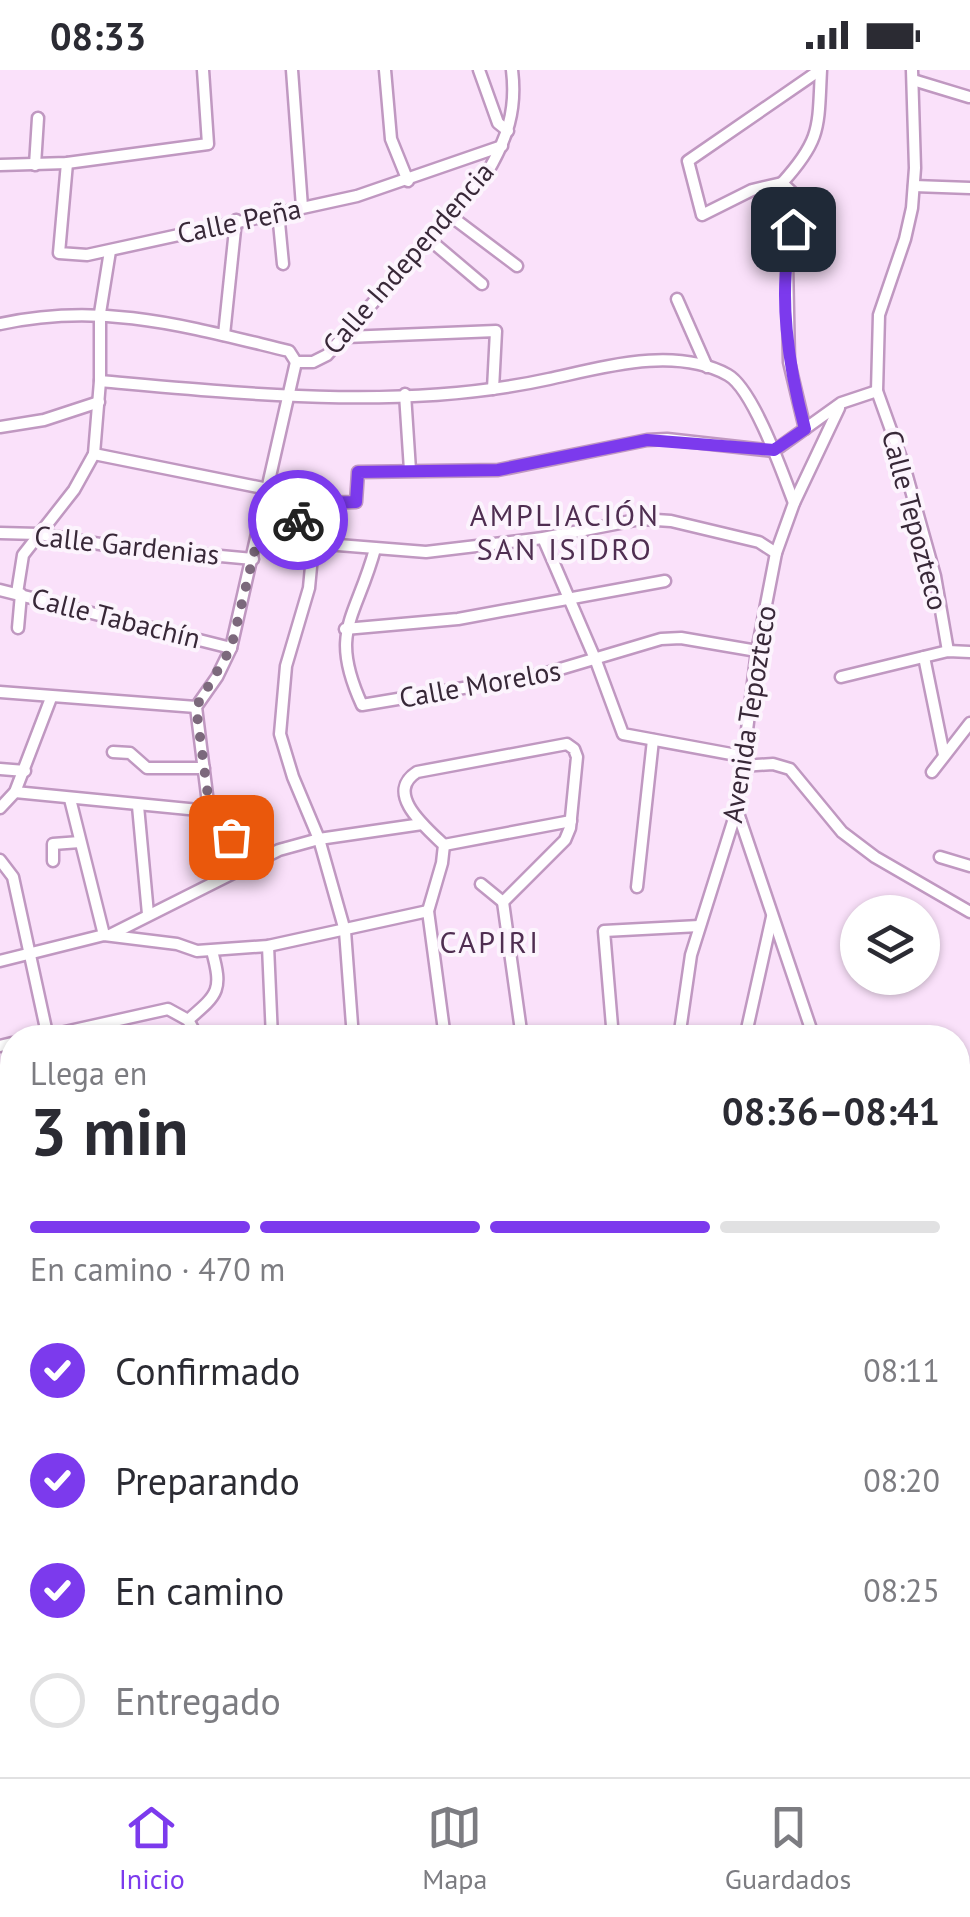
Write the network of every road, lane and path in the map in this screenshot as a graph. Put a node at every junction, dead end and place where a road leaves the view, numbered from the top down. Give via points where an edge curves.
1 (203, 70) edge
2 (292, 70) edge
3 (386, 70) edge
4 (479, 70) edge
5 (512, 70) edge
6 (820, 70) edge
7 (912, 75) edge
8 (969, 97) edge
9 (38, 118) dead end
10 (508, 132) junction
11 (502, 146) junction
12 (0, 164) edge
13 (68, 164) junction
14 (35, 165) junction
15 (408, 181) junction
16 (782, 182) junction
17 (914, 186) junction
18 (970, 188) edge
19 (302, 207) junction
20 (278, 212) junction
21 (452, 216) junction
22 (236, 220) junction
23 (430, 240) junction
24 (110, 251) junction
25 (283, 264) dead end
26 (517, 266) dead end
27 (482, 284) dead end
28 (677, 299) dead end
29 (100, 313) junction
30 (0, 324) edge
31 (224, 335) junction
32 (346, 337) junction
33 (296, 362) junction
34 (707, 367) junction
35 (100, 381) junction
36 (493, 388) junction
37 (877, 391) junction
38 (405, 394) junction
39 (287, 397) junction
40 (99, 402) junction
41 (841, 404) junction
42 (0, 427) edge
43 (805, 429) junction
44 (776, 449) junction
45 (94, 454) junction
46 (410, 470) junction
47 (268, 490) junction
48 (797, 497) junction
49 (263, 516) junction
50 (315, 522) junction
51 (0, 533) edge
52 (39, 534) junction
53 (543, 538) junction
54 (313, 542) junction
55 (375, 550) junction
56 (776, 554) junction
57 (253, 559) junction
58 (665, 581) dead end
59 (0, 590) edge
60 (19, 594) junction
61 (570, 599) junction
62 (18, 628) dead end
63 (345, 630) junction
64 (231, 648) junction
65 (757, 650) junction
66 (948, 651) junction
67 (970, 652) edge
68 (924, 657) junction
69 (596, 661) junction
70 (841, 677) dead end
71 (0, 692) edge
72 (52, 698) junction
73 (196, 707) junction
74 (970, 723) edge
75 (653, 740) junction
76 (113, 752) dead end
77 (944, 755) junction
78 (742, 762) junction
79 (0, 768) edge
80 (204, 768) junction
81 (24, 770) junction
82 (932, 772) dead end
83 (15, 792) junction
84 (70, 798) junction
85 (138, 806) junction
86 (0, 808) edge
87 (737, 809) junction
88 (210, 811) junction
89 (571, 821) junction
90 (422, 824) junction
91 (320, 839) junction
92 (80, 842) junction
93 (444, 845) junction
94 (940, 857) dead end
95 (0, 860) edge
96 (53, 861) dead end
97 (252, 862) junction
98 (970, 866) edge
99 (13, 878) junction
100 (0, 881) edge
101 (481, 884) dead end
102 (637, 887) dead end
103 (504, 902) junction
104 (428, 911) junction
105 (970, 912) edge
106 (148, 914) junction
107 (773, 915) junction
108 (699, 926) junction
109 (345, 931) junction
110 (106, 935) junction
111 (268, 946) junction
112 (212, 951) junction
113 (32, 954) junction
114 (0, 961) edge
115 (188, 1020) junction
116 (747, 1020) junction
117 (42, 1025) edge
118 (97, 1025) edge
119 (191, 1025) edge
120 (271, 1025) edge
121 (351, 1025) edge
122 (443, 1025) edge
123 (520, 1025) edge
124 (611, 1025) edge
125 (681, 1025) edge
126 (746, 1025) edge
127 (748, 1025) edge
128 (810, 1025) edge

1 - 13 street via 208,144
2 - 19 street
3 - 15 street via 391,138
4 - 10 street via 498,123
5 - 10 street, Calle Independencia
6 - 16 street via 818,125 808,154
6 - 16 street via 688,161 702,215
7 - 8 street
7 - 17 street
9 - 14 street
10 - 11 street, Calle Independencia
11 - 15 street, Calle Peña
11 - 21 street, Calle Independencia
12 - 14 street
13 - 14 street
13 - 24 street, Calle Peña via 58,253
15 - 19 street, Calle Peña
16 - 43 street via 810,210 793,229 787,262 789,362
17 - 18 street
17 - 37 street via 906,239 880,315
19 - 20 street, Calle Peña
20 - 22 street, Calle Peña
20 - 25 street
21 - 23 street, Calle Independencia
21 - 26 street
22 - 24 street, Calle Peña
22 - 31 street
23 - 27 street
23 - 32 street, Calle Independencia
24 - 29 street
28 - 34 street
29 - 30 street, Calle Independencia
29 - 31 street, Calle Independencia
29 - 35 street
31 - 33 street, Calle Independencia via 288,351
32 - 33 street, Calle Independencia via 327,356
32 - 36 street via 496,331
33 - 39 street
34 - 36 street via 662,360
34 - 44 street via 732,376
35 - 39 street
35 - 40 street
36 - 38 street
37 - 41 street
37 - 66 street, Calle Tepozteco via 935,576
38 - 39 street
38 - 46 street
39 - 47 street
40 - 42 street
40 - 45 street
41 - 43 street
41 - 48 street, Avenida Tepozteco
43 - 44 street
44 - 46 street via 647,440 502,470
44 - 48 street
45 - 47 street
45 - 52 street
46 - 50 street via 358,472 356,502 318,503
47 - 49 street
48 - 56 street, Avenida Tepozteco
49 - 50 street
49 - 57 street
50 - 54 street
51 - 52 street, Calle Gardenias
52 - 57 street, Calle Gardenias
52 - 60 street via 23,556
53 - 55 street via 426,552
53 - 56 street via 640,519 671,521 759,542
53 - 61 street
54 - 55 street
54 - 91 street via 310,588 286,666 280,723 293,777
55 - 63 street, Calle Morelos
56 - 65 street, Avenida Tepozteco
57 - 64 street
58 - 61 street
59 - 60 street, Calle Tabachín
60 - 62 street
60 - 64 street, Calle Tabachín
61 - 63 street
61 - 69 street
63 - 69 street, Calle Morelos via 344,654 362,705
64 - 73 street
65 - 69 street, Calle Morelos via 661,639
65 - 78 street, Avenida Tepozteco
66 - 67 street
66 - 68 street
68 - 70 street
68 - 77 street
69 - 75 street via 623,734
71 - 72 street
72 - 73 street
72 - 81 street
73 - 80 street
74 - 77 street
75 - 78 street
75 - 102 street
76 - 80 street via 130,753 147,768
77 - 82 street
78 - 87 street, Avenida Tepozteco
78 - 105 street via 790,768 842,832
79 - 81 street
80 - 88 street
81 - 83 street
83 - 84 street
83 - 86 street
84 - 85 street
84 - 92 street
85 - 88 street
85 - 106 street
87 - 107 street
87 - 108 street, Avenida Tepozteco
88 - 97 street
89 - 90 street via 576,757 567,744 406,778 402,790
89 - 93 street
89 - 103 street via 565,840
90 - 91 street
90 - 93 street
91 - 97 street
91 - 109 street
92 - 96 street via 53,844
92 - 110 street
93 - 104 street
94 - 98 street
95 - 99 street
97 - 106 street
99 - 100 street
99 - 113 street
101 - 103 street
103 - 123 street
104 - 109 street
104 - 122 street
106 - 110 street
107 - 116 street
107 - 128 street
108 - 124 street via 604,931
108 - 125 street, Avenida Tepozteco
109 - 111 street
109 - 121 street
110 - 112 street
110 - 113 street
111 - 112 street
111 - 120 street
112 - 115 street via 220,979 216,996
113 - 114 street
113 - 117 street
115 - 118 street via 168,1009
115 - 119 street
116 - 126 street
116 - 127 street

